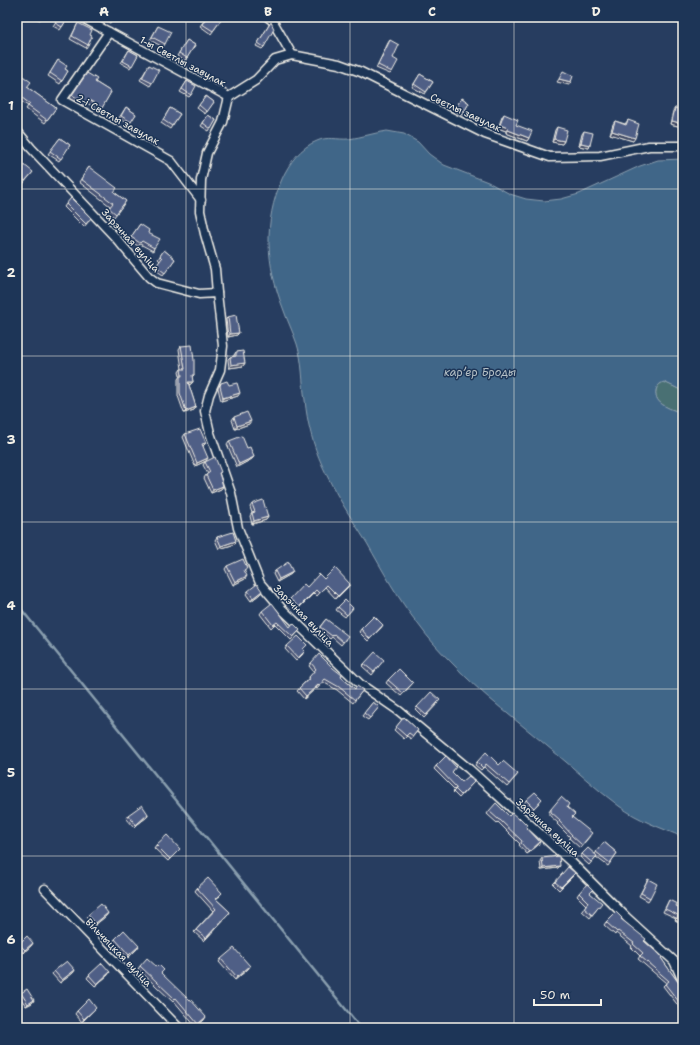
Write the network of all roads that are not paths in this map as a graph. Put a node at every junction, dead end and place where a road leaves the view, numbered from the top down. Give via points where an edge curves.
1 (80, 17) edge
2 (268, 17) edge
3 (108, 32) junction
4 (292, 55) junction
5 (229, 97) junction
6 (17, 131) edge
7 (683, 146) edge
8 (201, 200) junction
9 (217, 293) junction
10 (45, 889) dead end
11 (674, 961) junction
12 (683, 966) edge
13 (683, 981) edge
14 (179, 1028) edge

1 - 3 street, 1-ы Светлы завулак
2 - 4 street
3 - 5 street, 1-ы Светлы завулак
3 - 8 street, 2-і Светлы завулак via 62,100 171,161
4 - 5 street, 1-ы Светлы завулак via 275,60 256,80
4 - 7 street, Светлы завулак via 340,64 486,134 550,157 600,156 649,146
5 - 8 street via 223,122 207,153 200,180
6 - 9 street, Зарэчная вуліца via 149,277 157,283 200,294
8 - 9 street via 200,210 215,269
9 - 11 street, Зарэчная вуліца via 223,346 220,370 209,395 206,411 210,433 231,494 238,528 260,583 288,615 360,684 399,711 469,770 571,862
10 - 14 street, Вільчыцкая вуліца
11 - 12 street
11 - 13 street, Зарэчная вуліца

